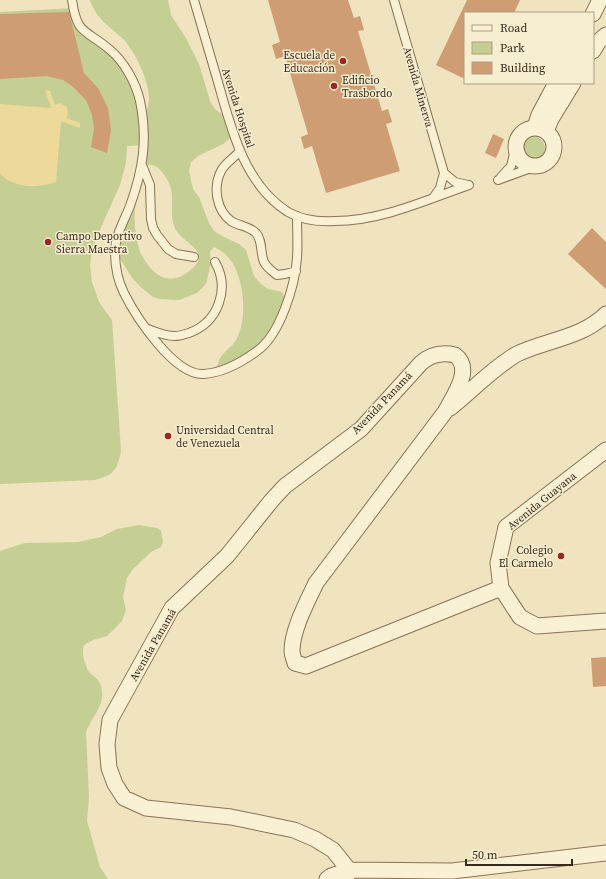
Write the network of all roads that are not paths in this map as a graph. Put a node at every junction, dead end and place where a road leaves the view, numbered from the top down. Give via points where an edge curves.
1 (72, 0) edge
2 (194, 0) edge
3 (394, 0) edge
4 (600, 0) edge
5 (594, 12) edge
6 (606, 35) edge
7 (594, 49) edge
8 (555, 84) edge
9 (572, 84) edge
10 (540, 129) junction
11 (516, 146) junction
12 (240, 152) junction
13 (142, 165) junction
14 (539, 165) junction
15 (444, 174) junction
16 (433, 198) junction
17 (297, 216) junction
18 (194, 257) dead end
19 (215, 262) dead end
20 (296, 271) junction
21 (606, 314) edge
22 (148, 330) junction
23 (445, 412) junction
24 (606, 450) edge
25 (501, 588) junction
26 (606, 621) edge
27 (606, 853) edge
28 (347, 874) edge
29 (328, 879) edge

1 - 13 lane via 75,17 85,33 110,49 121,61 132,80 144,122
2 - 12 lane, Avenida Hospital
3 - 15 lane, Avenida Minerva
4 - 5 street
6 - 7 street
8 - 10 street via 539,115
9 - 10 street via 551,119
10 - 11 street via 525,130 520,134
10 - 14 street via 553,141 553,153 547,161
11 - 14 street via 522,162
11 - 14 lane via 511,166 498,180
12 - 17 lane, Avenida Hospital via 267,194 288,212
12 - 20 lane via 221,171 217,190 220,208 233,222 250,228 257,234 269,270 277,275
13 - 18 lane via 150,185 153,228 168,249 176,254
13 - 22 lane via 118,234 115,251 117,271 124,292
15 - 16 lane via 440,188
15 - 16 lane, Avenida Hospital via 455,182 469,185
16 - 17 lane, Avenida Hospital via 392,212 359,219 319,221
17 - 20 lane
19 - 22 lane via 222,279 221,298 207,322 196,330 175,336
20 - 22 lane via 287,304 272,336 261,349 234,365 202,374 186,370 170,357
21 - 23 street via 599,321 578,332 516,354
23 - 25 street, Avenida Panamá via 316,583 295,633 292,651 295,663 306,666
23 - 28 street, Avenida Panamá via 462,376 462,362 451,354 432,356 420,363 361,429 280,491 227,556 172,608 110,720 107,744 109,768 124,798 146,808 231,817 294,830 333,850
24 - 25 street, Avenida Guayana via 506,527 498,563
25 - 26 street via 520,617 537,626
27 - 28 street via 452,871
28 - 29 street via 331,876

